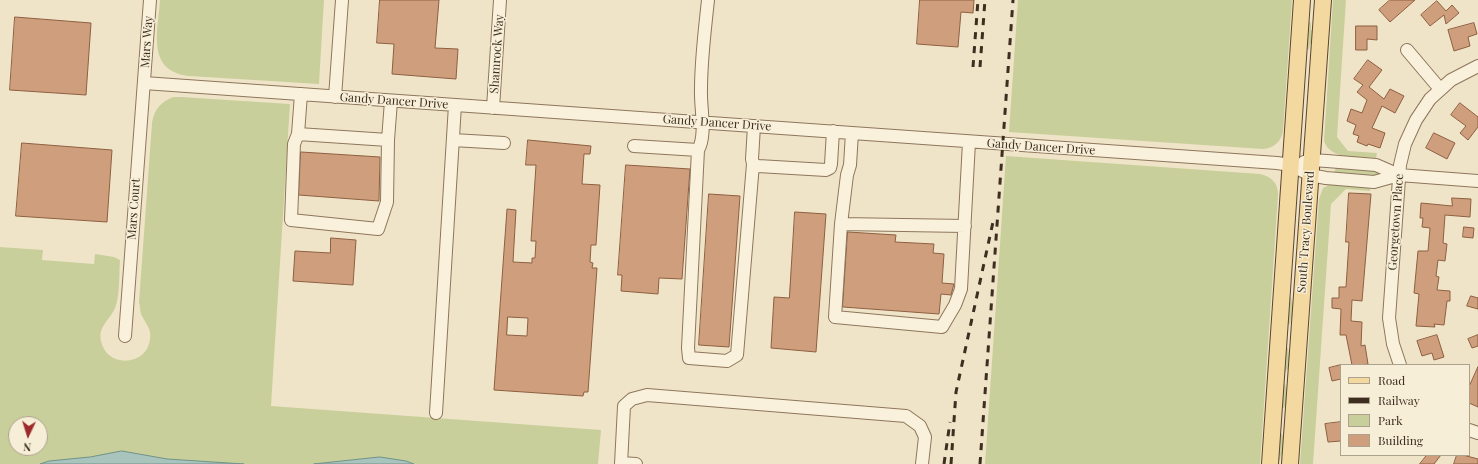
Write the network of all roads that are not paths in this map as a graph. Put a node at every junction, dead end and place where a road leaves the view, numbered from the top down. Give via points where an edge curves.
1 (150, 0) edge
2 (342, 0) edge
3 (500, 0) edge
4 (708, 0) edge
5 (1302, 0) edge
6 (1322, 0) edge
7 (1407, 50) dead end
8 (1478, 66) edge
9 (144, 83) junction
10 (1440, 88) junction
11 (301, 94) junction
12 (335, 97) junction
13 (391, 101) junction
14 (456, 105) junction
15 (493, 108) junction
16 (702, 122) junction
17 (754, 126) junction
18 (833, 131) junction
19 (852, 132) junction
20 (298, 134) junction
21 (388, 140) junction
22 (453, 140) junction
23 (969, 142) junction
24 (504, 143) dead end
25 (634, 146) dead end
26 (698, 150) junction
27 (753, 164) junction
28 (1291, 165) junction
29 (1311, 167) junction
30 (1399, 175) junction
31 (1478, 181) edge
32 (841, 224) junction
33 (965, 226) junction
34 (125, 336) dead end
35 (1400, 364) edge
36 (436, 413) dead end
37 (621, 463) edge
38 (636, 464) edge
39 (922, 464) edge
40 (1270, 464) edge
41 (1290, 464) edge

1 - 9 street, Mars Way
2 - 12 street
3 - 15 street, Shamrock Way
4 - 16 street via 701,89
5 - 28 main road, South Tracy Boulevard
6 - 29 main road, South Tracy Boulevard
7 - 10 street
8 - 10 street, Georgetown Place
9 - 11 street, Gandy Dancer Drive
9 - 34 street, Mars Court
10 - 30 street, Georgetown Place via 1422,109 1409,132 1401,155
11 - 12 street, Gandy Dancer Drive
11 - 20 street
12 - 13 street, Gandy Dancer Drive
13 - 14 street, Gandy Dancer Drive
13 - 21 street
14 - 15 street, Gandy Dancer Drive
14 - 22 street
15 - 16 street, Gandy Dancer Drive
16 - 17 street, Gandy Dancer Drive
16 - 26 street via 701,144
17 - 18 street, Gandy Dancer Drive
17 - 27 street
18 - 19 street, Gandy Dancer Drive
18 - 27 street via 831,164 826,170
19 - 23 street, Gandy Dancer Drive
19 - 32 street
20 - 21 street
20 - 21 street via 294,144 291,220 378,229 387,202
22 - 24 street
22 - 36 street
23 - 28 street, Gandy Dancer Drive
23 - 33 street
25 - 26 street
26 - 27 street via 689,358 727,361 737,355
28 - 29 street
28 - 40 main road, South Tracy Boulevard
29 - 30 street via 1376,165
29 - 30 street via 1326,178 1374,182
29 - 41 main road, South Tracy Boulevard
30 - 31 street
30 - 35 street, Georgetown Place via 1389,318
32 - 33 street
32 - 33 street via 835,317 942,327 961,289
37 - 38 street
37 - 39 street via 624,406 632,399 647,395 906,416 920,426 925,437

